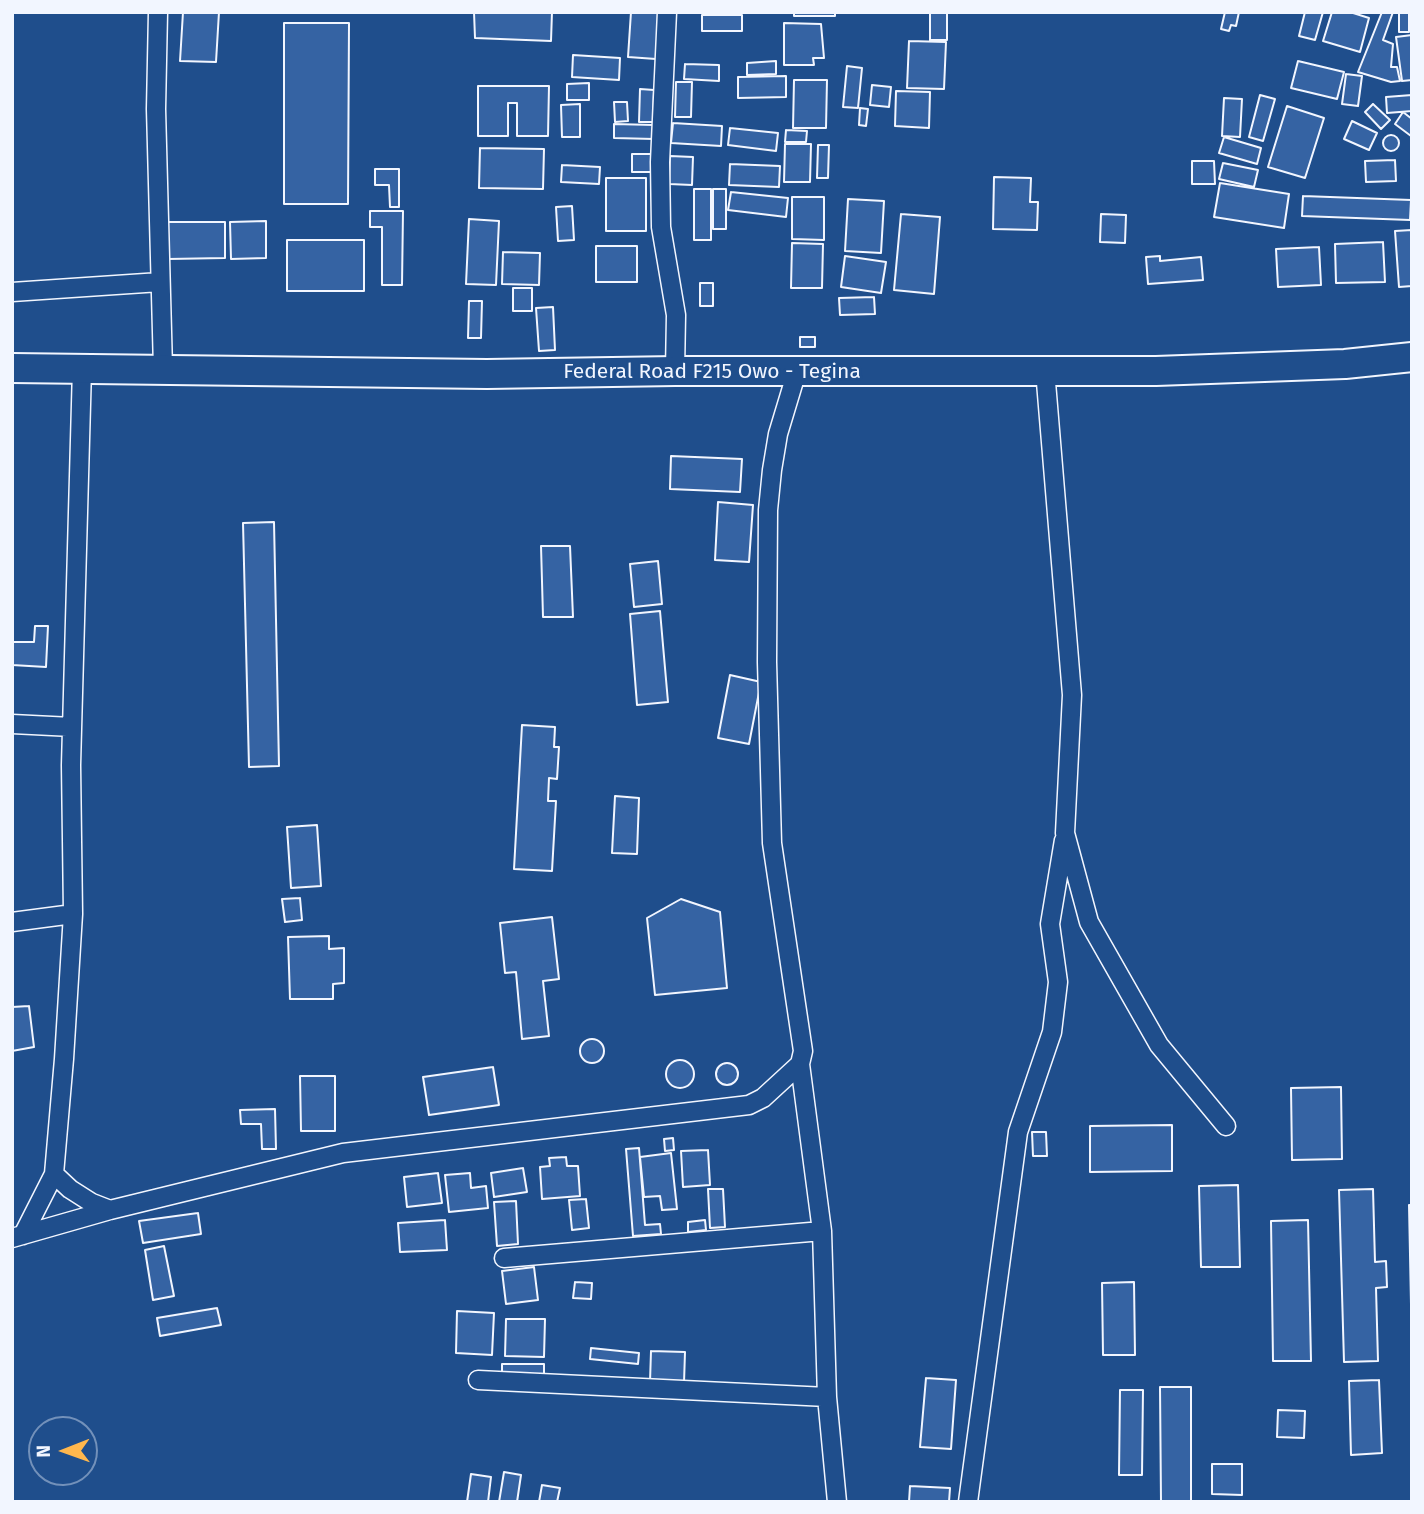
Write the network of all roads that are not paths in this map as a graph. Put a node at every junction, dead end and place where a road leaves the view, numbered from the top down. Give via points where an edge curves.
1 (158, 12) edge
2 (667, 12) edge
3 (159, 282) junction
4 (12, 292) edge
5 (1412, 358) edge
6 (12, 368) edge
7 (82, 368) junction
8 (163, 369) junction
9 (1045, 370) junction
10 (675, 371) junction
11 (797, 371) junction
12 (12, 724) edge
13 (72, 727) junction
14 (1065, 833) junction
15 (73, 914) junction
16 (12, 922) edge
17 (800, 1064) junction
18 (1226, 1126) dead end
19 (54, 1174) junction
20 (110, 1210) junction
21 (822, 1231) junction
22 (18, 1237) edge
23 (504, 1258) dead end
24 (478, 1380) dead end
25 (827, 1397) junction
26 (837, 1502) edge
27 (968, 1502) edge

1 - 3 street
2 - 10 street via 661,227 676,316
3 - 4 street
3 - 8 street
5 - 9 main road, Federal Road F215 Owo - Tegina via 1247,369
6 - 7 main road, Federal Road F215 Owo - Tegina
7 - 8 main road, Federal Road F215 Owo - Tegina
7 - 13 street
8 - 10 main road, Federal Road F215 Owo - Tegina via 487,374
9 - 11 main road, Federal Road F215 Owo - Tegina
9 - 14 street via 1072,695
10 - 11 main road, Federal Road F215 Owo - Tegina
11 - 17 street via 772,470 767,662 772,843 803,1051
12 - 13 street
13 - 15 street
14 - 18 street via 1089,922 1159,1045
14 - 27 street via 1050,924 1058,982 1052,1031 1017,1132
15 - 16 street
15 - 19 street
17 - 20 street via 764,1098 749,1105 343,1153
17 - 21 street
19 - 20 street via 92,1203
19 - 22 street
20 - 22 street
21 - 23 street
21 - 25 street
24 - 25 street
25 - 26 street

